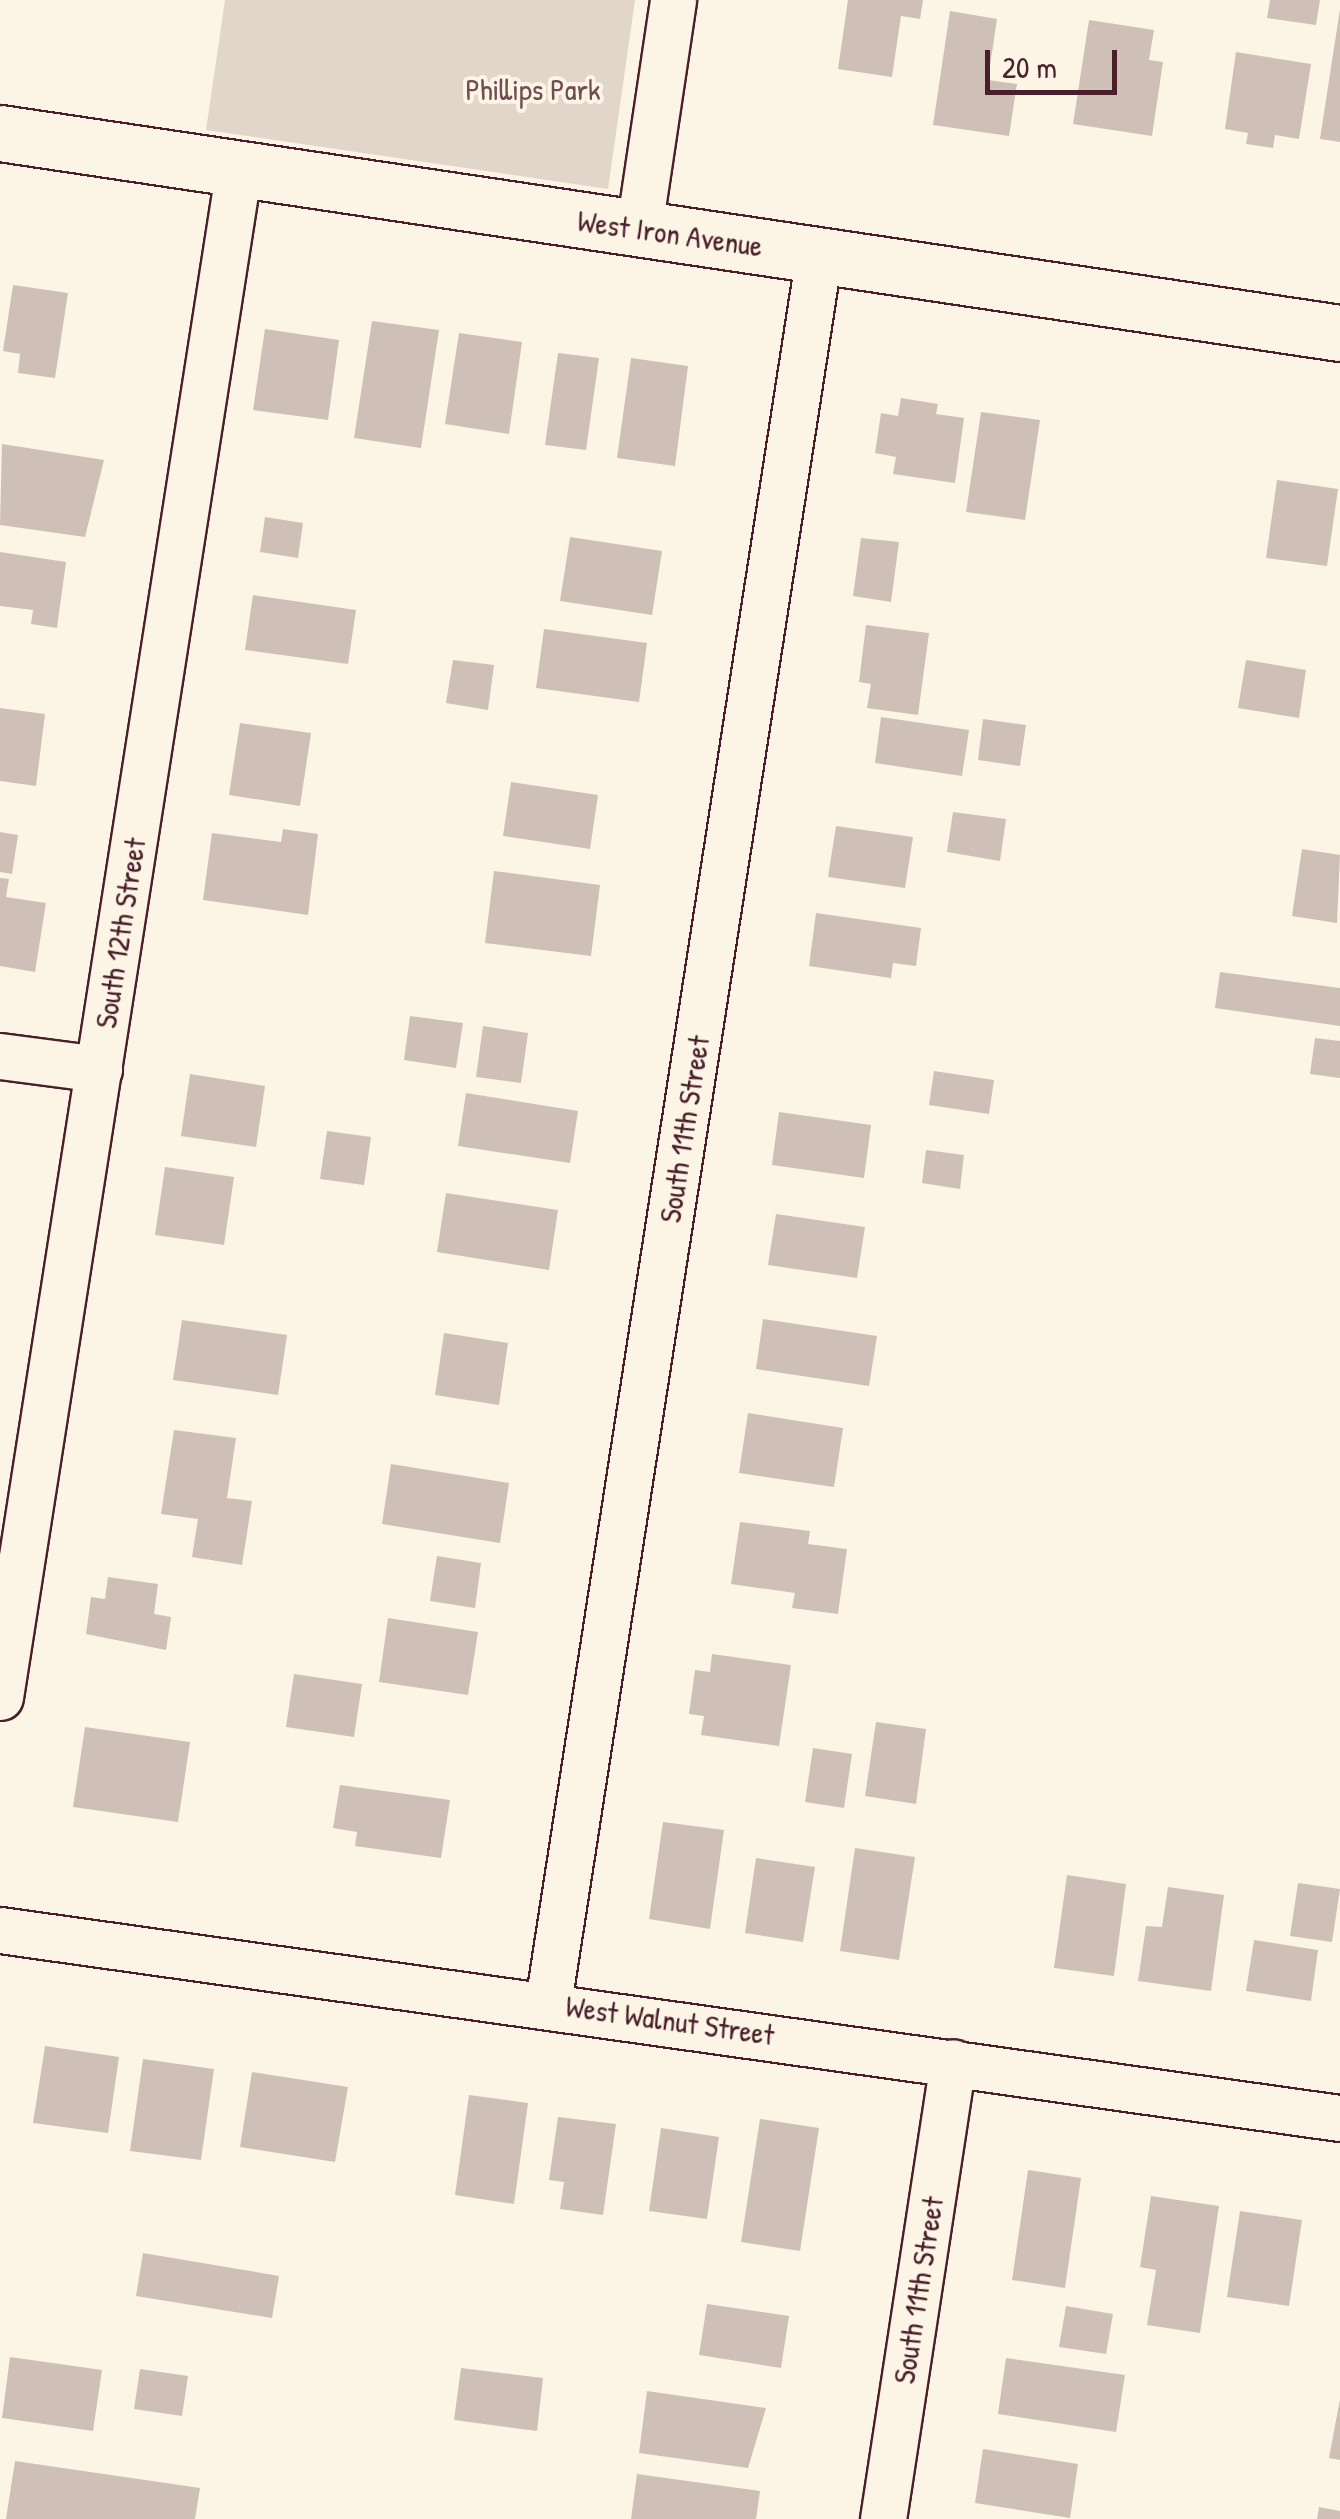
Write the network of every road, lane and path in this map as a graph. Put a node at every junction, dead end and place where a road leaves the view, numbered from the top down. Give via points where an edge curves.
1 (673, 0) edge
2 (0, 133) edge
3 (239, 168) junction
4 (639, 228) junction
5 (819, 255) junction
6 (1340, 332) edge
7 (0, 1056) edge
8 (99, 1069) junction
9 (0, 1697) edge
10 (0, 1930) edge
11 (548, 2002) junction
12 (953, 2062) junction
13 (1340, 2118) edge
14 (883, 2519) edge

1 - 4 street
2 - 3 street, West Iron Avenue
3 - 4 street, West Iron Avenue
3 - 8 street, South 12th Street
4 - 5 street, West Iron Avenue
5 - 6 street, West Iron Avenue
5 - 11 street, South 11th Street
7 - 8 street
8 - 9 street, South 12th Street
10 - 11 street, West Walnut Street
11 - 12 street, West Walnut Street
12 - 13 street, West Walnut Street
12 - 14 street, South 11th Street

